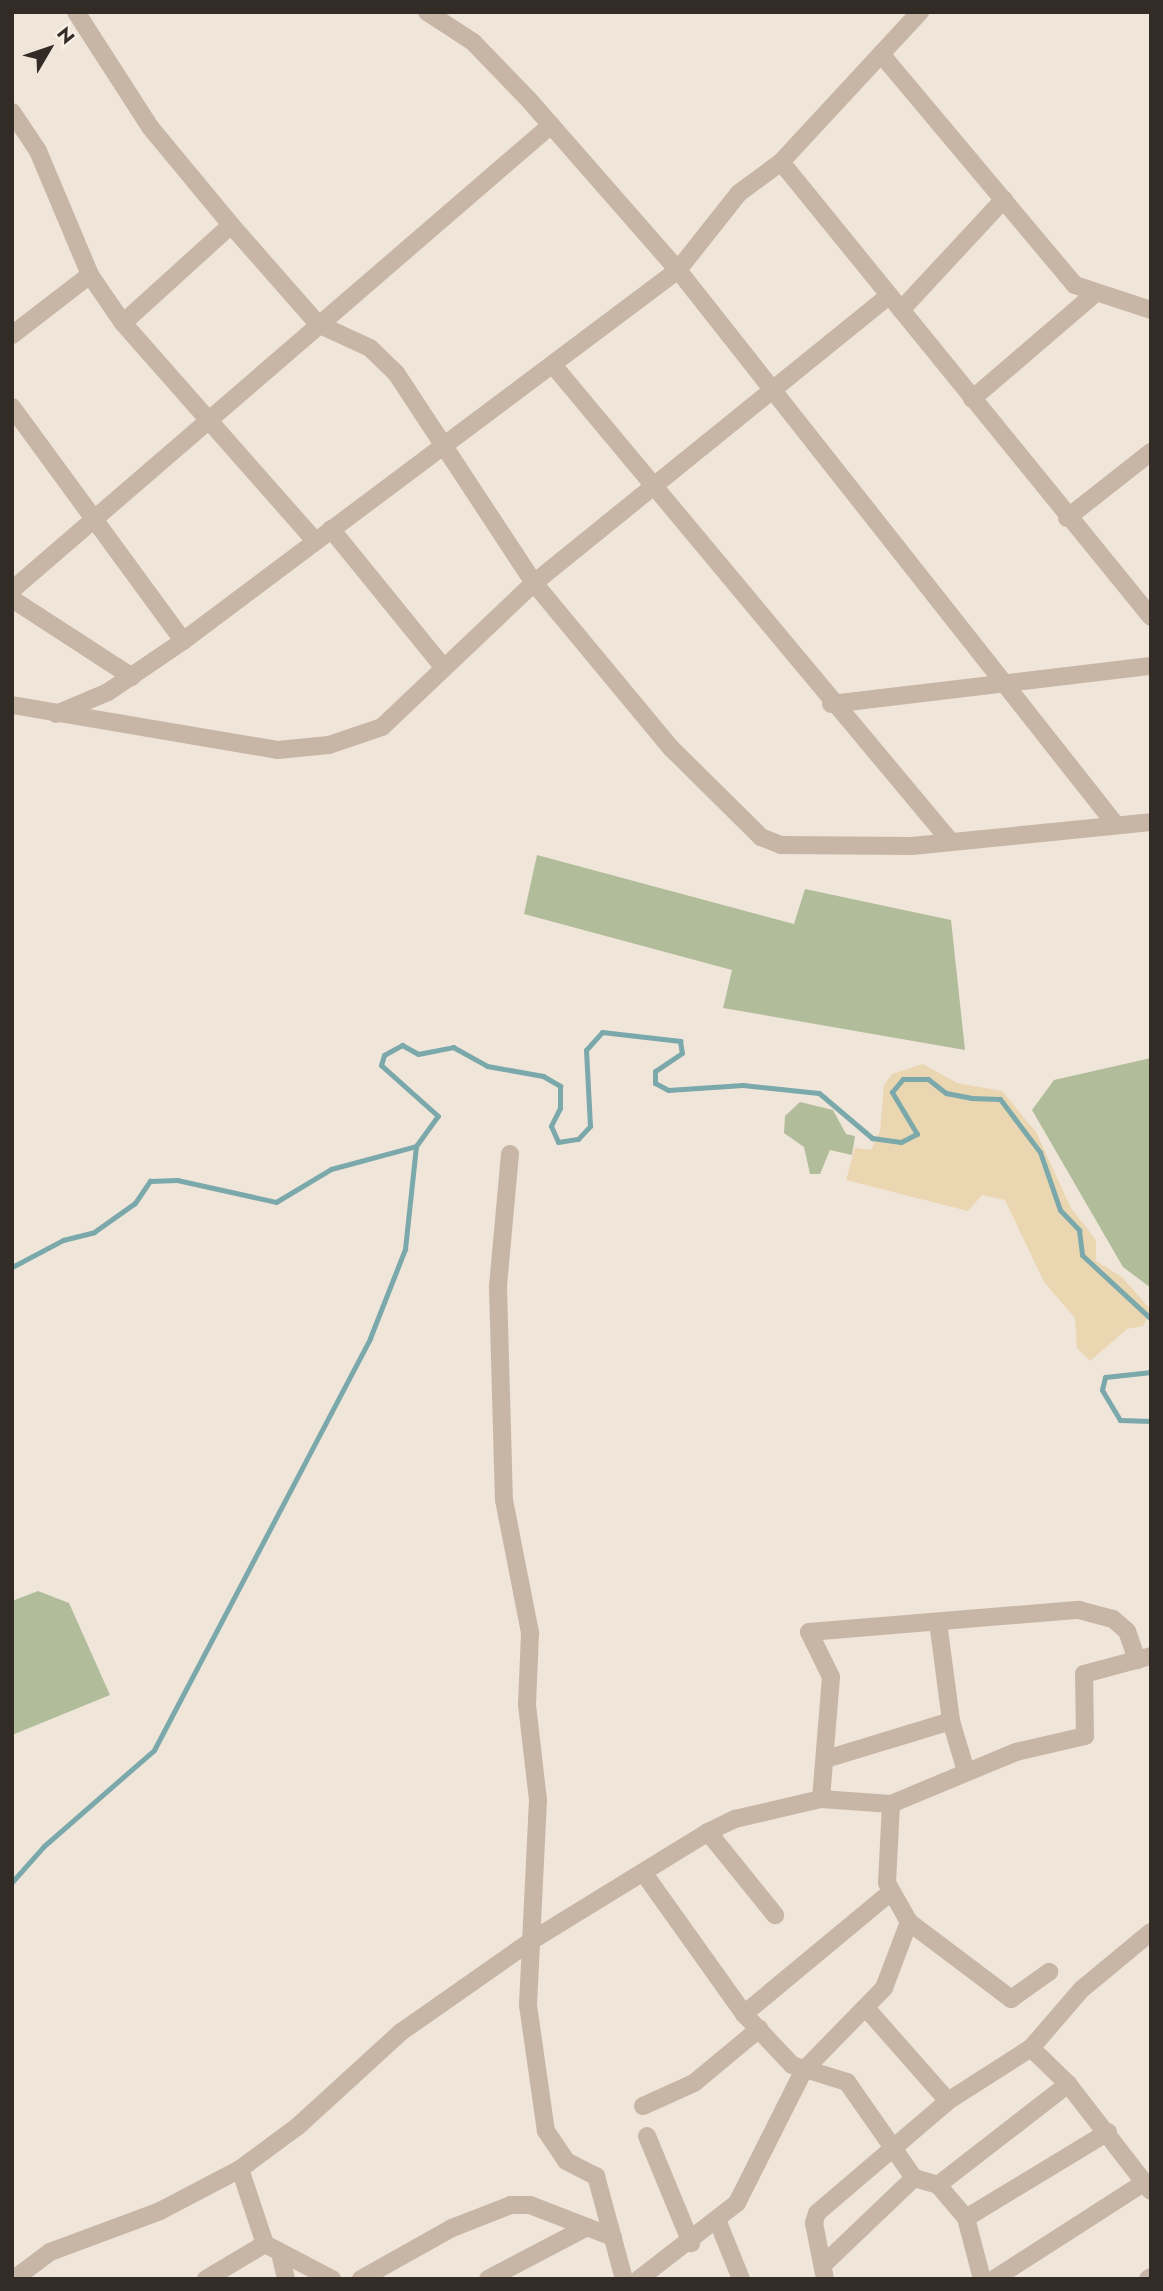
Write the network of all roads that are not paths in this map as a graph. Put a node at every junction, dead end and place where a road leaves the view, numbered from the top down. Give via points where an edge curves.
1 (76, 12) edge
2 (427, 12) edge
3 (920, 12) edge
4 (881, 54) junction
5 (12, 112) edge
6 (551, 125) junction
7 (18, 136) edge
8 (781, 162) junction
9 (1004, 199) junction
10 (231, 225) junction
11 (678, 270) junction
12 (90, 275) junction
13 (889, 296) junction
14 (1092, 296) junction
15 (901, 310) junction
16 (1151, 310) edge
17 (123, 323) junction
18 (318, 324) junction
19 (12, 335) edge
20 (553, 365) junction
21 (770, 394) junction
22 (972, 399) junction
23 (12, 407) edge
24 (208, 423) junction
25 (445, 446) junction
26 (1151, 452) edge
27 (655, 490) junction
28 (1067, 518) junction
29 (94, 520) junction
30 (331, 529) junction
31 (315, 541) junction
32 (534, 583) junction
33 (12, 590) edge
34 (12, 599) edge
35 (1151, 617) edge
36 (183, 641) junction
37 (1151, 666) edge
38 (443, 667) junction
39 (132, 677) junction
40 (1005, 684) junction
41 (831, 704) junction
42 (12, 705) edge
43 (56, 714) junction
44 (1151, 822) edge
45 (1116, 825) junction
46 (951, 842) junction
47 (510, 1154) dead end
48 (938, 1622) junction
49 (1144, 1658) edge
50 (951, 1721) junction
51 (826, 1759) junction
52 (965, 1771) junction
53 (821, 1799) junction
54 (891, 1804) junction
55 (708, 1832) junction
56 (645, 1875) junction
57 (890, 1893) junction
58 (775, 1915) dead end
59 (909, 1922) junction
60 (1151, 1932) edge
61 (531, 1941) junction
62 (1049, 1972) dead end
63 (866, 2008) junction
64 (744, 2014) junction
65 (759, 2029) junction
66 (1031, 2048) junction
67 (804, 2070) junction
68 (1068, 2084) junction
69 (948, 2101) junction
70 (643, 2106) dead end
71 (1108, 2133) junction
72 (647, 2136) dead end
73 (889, 2147) junction
74 (240, 2169) junction
75 (1146, 2175) edge
76 (914, 2178) junction
77 (939, 2185) junction
78 (966, 2218) junction
79 (718, 2222) junction
80 (587, 2227) junction
81 (614, 2237) junction
82 (691, 2243) junction
83 (272, 2248) junction
84 (825, 2271) edge
85 (14, 2279) edge
86 (206, 2279) edge
87 (286, 2279) edge
88 (332, 2279) edge
89 (361, 2279) edge
90 (488, 2279) edge
91 (624, 2279) edge
92 (639, 2279) edge
93 (741, 2279) edge
94 (982, 2279) edge
95 (994, 2279) edge

1 - 10 street via 150,127
2 - 6 street via 473,42
3 - 4 street
4 - 8 street
4 - 9 street
5 - 7 street
6 - 11 street
6 - 18 street
7 - 12 street
8 - 11 street via 739,193
8 - 13 street
9 - 14 street via 1075,285
9 - 15 street
10 - 17 street
10 - 18 street
11 - 20 street
11 - 21 street
12 - 17 street
12 - 19 street
13 - 15 street
13 - 21 street
14 - 16 street
14 - 22 street
15 - 22 street
17 - 24 street
18 - 24 street
18 - 25 street via 382,358
20 - 25 street
20 - 27 street
21 - 27 street
21 - 40 street
22 - 28 street
23 - 29 street
24 - 29 street
24 - 31 street
25 - 30 street
25 - 32 street
26 - 28 street
27 - 32 street
27 - 41 street
28 - 35 street
29 - 33 street
29 - 36 street
30 - 31 street
30 - 38 street
31 - 36 street
32 - 38 street
32 - 46 street via 671,748 761,838 781,845
34 - 39 street
36 - 39 street
37 - 40 street
38 - 43 street via 382,727 300,749 186,738 108,717
39 - 43 street
40 - 41 street
40 - 45 street
41 - 46 street
42 - 43 street
44 - 45 street
45 - 46 street
47 - 61 street via 498,1287 504,1500 530,1633 527,1705 538,1800
48 - 49 street via 1097,1612 1127,1630
48 - 50 street
48 - 51 street via 809,1632 829,1663
49 - 52 street via 1084,1674 1087,1735
50 - 51 street
50 - 52 street
51 - 53 street
52 - 54 street
53 - 54 street
53 - 55 street via 736,1819
54 - 57 street
55 - 56 street
55 - 58 street
56 - 61 street
56 - 64 street
57 - 59 street
57 - 64 street
59 - 62 street via 1011,1999
59 - 63 street via 884,1988
60 - 66 street via 1082,1989
61 - 74 street via 401,2032
61 - 81 street via 528,2005 538,2105 560,2154 596,2176
63 - 67 street
63 - 69 street
64 - 65 street
65 - 67 street
65 - 70 street via 694,2083
66 - 68 street
66 - 69 street
67 - 73 street via 835,2073 848,2082 878,2118
67 - 79 street via 737,2203
68 - 71 street
68 - 77 street
69 - 73 street
71 - 75 street
71 - 78 street
72 - 82 street
73 - 76 street
73 - 84 street via 814,2217
74 - 83 street
74 - 85 street via 160,2211 50,2252
75 - 95 street
76 - 77 street
76 - 84 street
77 - 78 street
78 - 94 street
79 - 82 street
79 - 93 street
80 - 81 street
80 - 89 street via 530,2205 502,2207
80 - 90 street
81 - 91 street
82 - 92 street
83 - 86 street
83 - 87 street
83 - 88 street

